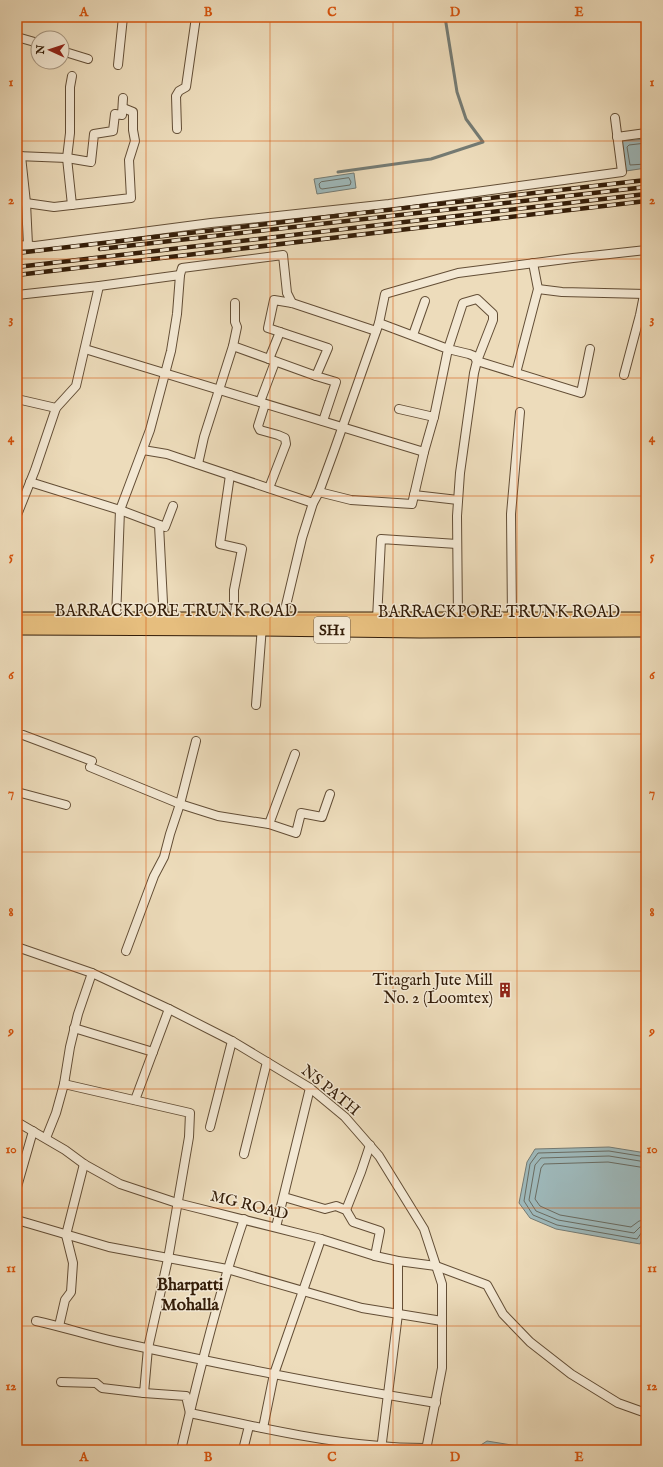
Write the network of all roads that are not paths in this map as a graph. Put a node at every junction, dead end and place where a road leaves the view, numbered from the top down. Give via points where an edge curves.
1 (123, 17) edge
2 (196, 17) edge
3 (17, 37) edge
4 (30, 41) edge
5 (70, 53) edge
6 (88, 59) dead end
7 (118, 65) dead end
8 (72, 76) dead end
9 (123, 98) dead end
10 (123, 108) junction
11 (615, 118) dead end
12 (177, 129) dead end
13 (646, 133) edge
14 (617, 136) junction
15 (19, 156) edge
16 (67, 158) junction
17 (26, 204) junction
18 (72, 205) junction
19 (17, 245) edge
20 (28, 245) junction
21 (646, 250) edge
22 (533, 263) junction
23 (180, 274) junction
24 (99, 286) junction
25 (538, 289) junction
26 (645, 294) edge
27 (17, 295) edge
28 (425, 301) dead end
29 (235, 303) dead end
30 (292, 303) junction
31 (377, 327) junction
32 (280, 332) junction
33 (413, 335) junction
34 (233, 346) junction
35 (85, 349) junction
36 (448, 349) junction
37 (590, 349) dead end
38 (272, 360) junction
39 (477, 361) junction
40 (166, 373) junction
41 (516, 373) junction
42 (624, 374) dead end
43 (316, 376) junction
44 (219, 390) junction
45 (17, 399) edge
46 (263, 403) junction
47 (56, 408) junction
48 (399, 409) dead end
49 (520, 412) dead end
50 (434, 417) junction
51 (323, 421) junction
52 (342, 427) junction
53 (143, 450) junction
54 (424, 452) junction
55 (198, 464) junction
56 (230, 475) junction
57 (30, 482) junction
58 (269, 488) junction
59 (319, 492) junction
60 (21, 494) edge
61 (414, 495) junction
62 (458, 500) junction
63 (312, 503) junction
64 (173, 506) dead end
65 (120, 510) junction
66 (17, 515) edge
67 (159, 525) junction
68 (457, 544) junction
69 (283, 618) junction
70 (17, 619) edge
71 (116, 619) junction
72 (234, 619) junction
73 (377, 619) junction
74 (458, 619) junction
75 (646, 619) edge
76 (512, 620) junction
77 (164, 624) junction
78 (262, 624) junction
79 (17, 628) edge
80 (646, 630) edge
81 (256, 705) dead end
82 (23, 735) dead end
83 (196, 741) dead end
84 (295, 754) dead end
85 (17, 792) edge
86 (330, 794) dead end
87 (180, 804) junction
88 (66, 805) dead end
89 (269, 824) junction
90 (17, 947) edge
91 (126, 951) dead end
92 (92, 973) junction
93 (169, 1009) junction
94 (74, 1028) junction
95 (232, 1042) junction
96 (153, 1052) junction
97 (267, 1062) junction
98 (64, 1084) junction
99 (310, 1088) junction
100 (135, 1100) junction
101 (17, 1122) edge
102 (210, 1127) dead end
103 (33, 1131) junction
104 (46, 1138) junction
105 (370, 1145) junction
106 (244, 1154) dead end
107 (84, 1164) junction
108 (17, 1187) edge
109 (284, 1197) junction
110 (177, 1202) junction
111 (346, 1210) junction
112 (244, 1219) junction
113 (17, 1220) edge
114 (276, 1227) junction
115 (66, 1235) junction
116 (321, 1240) junction
117 (374, 1256) junction
118 (168, 1259) junction
119 (398, 1261) junction
120 (436, 1266) junction
121 (227, 1269) junction
122 (303, 1291) junction
123 (398, 1314) junction
124 (36, 1321) dead end
125 (442, 1321) junction
126 (60, 1326) junction
127 (148, 1348) junction
128 (202, 1359) junction
129 (274, 1374) junction
130 (61, 1382) dead end
131 (144, 1392) junction
132 (388, 1396) junction
133 (436, 1404) junction
134 (190, 1413) junction
135 (646, 1413) edge
136 (248, 1426) junction
137 (263, 1428) junction
138 (381, 1448) edge
139 (426, 1449) edge
140 (181, 1450) edge
141 (243, 1450) edge

1 - 7 street
2 - 12 street via 186,87 176,96
3 - 4 street
5 - 6 street
8 - 16 street
9 - 10 street
10 - 16 street via 122,115 115,114 113,131 94,134 91,162
10 - 18 street via 133,112 135,141 128,160 131,198
11 - 14 street
13 - 14 street
14 - 20 street via 622,172 389,204
15 - 16 street
15 - 17 street
16 - 18 street
17 - 18 street via 54,207
17 - 20 street
19 - 20 street
21 - 22 street
22 - 25 street
22 - 31 street via 458,273 385,294
23 - 24 street
23 - 30 street via 182,268 283,255 287,293
23 - 40 street via 177,314
24 - 27 street
24 - 35 street
25 - 26 street
25 - 41 street
26 - 42 street
28 - 33 street
29 - 34 street via 237,327
30 - 31 street
30 - 32 street via 274,300 268,328
31 - 33 street
31 - 52 street
32 - 38 street
32 - 43 street via 328,348
33 - 36 street
34 - 38 street
34 - 44 street
35 - 40 street
35 - 47 street via 76,386
36 - 39 street via 474,356
36 - 39 street via 463,303 477,300 493,314 493,320
36 - 50 street
37 - 41 street via 581,393
38 - 43 street
38 - 46 street
39 - 41 street
39 - 62 street
40 - 44 street
40 - 53 street
43 - 51 street via 336,382
44 - 46 street
44 - 55 street
45 - 47 street
46 - 51 street
46 - 58 street via 258,426 260,430 285,438 286,444
47 - 57 street
48 - 50 street
49 - 76 street via 511,514
50 - 54 street
51 - 52 street
52 - 54 street
52 - 59 street
53 - 55 street
53 - 65 street
54 - 61 street
55 - 56 street
56 - 58 street
56 - 72 street via 220,544 242,549 234,590
57 - 60 street
57 - 65 street
58 - 63 street
59 - 61 street via 352,500 412,504
59 - 63 street
60 - 66 street
61 - 62 street
62 - 68 street
63 - 69 street
64 - 67 street via 165,527
65 - 67 street
65 - 71 street
67 - 77 street
68 - 73 street via 381,539
68 - 74 street
69 - 73 main road, BARRACKPORE TRUNK ROAD / SH1
69 - 78 main road, BARRACKPORE TRUNK ROAD / SH1
70 - 71 main road, BARRACKPORE TRUNK ROAD / SH1
71 - 77 main road, BARRACKPORE TRUNK ROAD / SH1
72 - 77 main road, BARRACKPORE TRUNK ROAD / SH1
72 - 78 main road, BARRACKPORE TRUNK ROAD / SH1
73 - 74 main road, BARRACKPORE TRUNK ROAD / SH1
74 - 76 main road, BARRACKPORE TRUNK ROAD / SH1
75 - 76 main road, BARRACKPORE TRUNK ROAD / SH1
77 - 78 main road, BARRACKPORE TRUNK ROAD / SH1
77 - 79 main road, BARRACKPORE TRUNK ROAD / SH1
78 - 80 main road, BARRACKPORE TRUNK ROAD / SH1 via 420,632
78 - 81 street
82 - 87 street
83 - 87 street
84 - 89 street
85 - 88 street
86 - 89 street via 322,817 301,813 296,833
87 - 89 street via 218,816
87 - 91 street via 164,857 154,876
90 - 92 street, NS PATH
92 - 93 street, NS PATH
92 - 94 street
93 - 95 street, NS PATH
93 - 96 street
94 - 96 street
94 - 98 street
95 - 97 street, NS PATH
95 - 102 street
96 - 100 street
97 - 99 street, NS PATH
97 - 106 street
98 - 100 street
98 - 104 street
99 - 105 street, NS PATH via 345,1117
99 - 109 street
100 - 110 street via 190,1113
101 - 103 street, MG ROAD
103 - 104 street, MG ROAD
103 - 108 street
104 - 107 street, MG ROAD
105 - 111 street
105 - 120 street, NS PATH via 424,1229
107 - 110 street, MG ROAD via 120,1184
107 - 115 street
109 - 111 street via 325,1209 336,1206
109 - 114 street
110 - 112 street, MG ROAD
110 - 118 street
111 - 117 street via 353,1222 380,1231
112 - 114 street, MG ROAD
112 - 121 street
113 - 115 street
114 - 116 street, MG ROAD
115 - 118 street
115 - 126 street via 73,1263 71,1292 65,1300
116 - 117 street, MG ROAD
116 - 122 street
117 - 119 street, MG ROAD
118 - 121 street
118 - 127 street
119 - 120 street, MG ROAD
119 - 123 street
120 - 125 street, NS PATH via 442,1284
120 - 135 street, MG ROAD via 487,1285 503,1314 530,1342 571,1374 618,1403
121 - 122 street
121 - 128 street
122 - 123 street via 362,1308
122 - 129 street
123 - 125 street
123 - 132 street
124 - 126 street
125 - 133 street, NS PATH via 442,1368
126 - 127 street
127 - 128 street
127 - 131 street
128 - 129 street
128 - 134 street
129 - 132 street
129 - 137 street
130 - 131 street via 96,1383 102,1388
131 - 134 street via 186,1396
132 - 133 street
132 - 138 street
133 - 139 street, NS PATH
134 - 136 street
134 - 140 street
136 - 137 street
136 - 141 street
137 - 138 street
138 - 139 street

